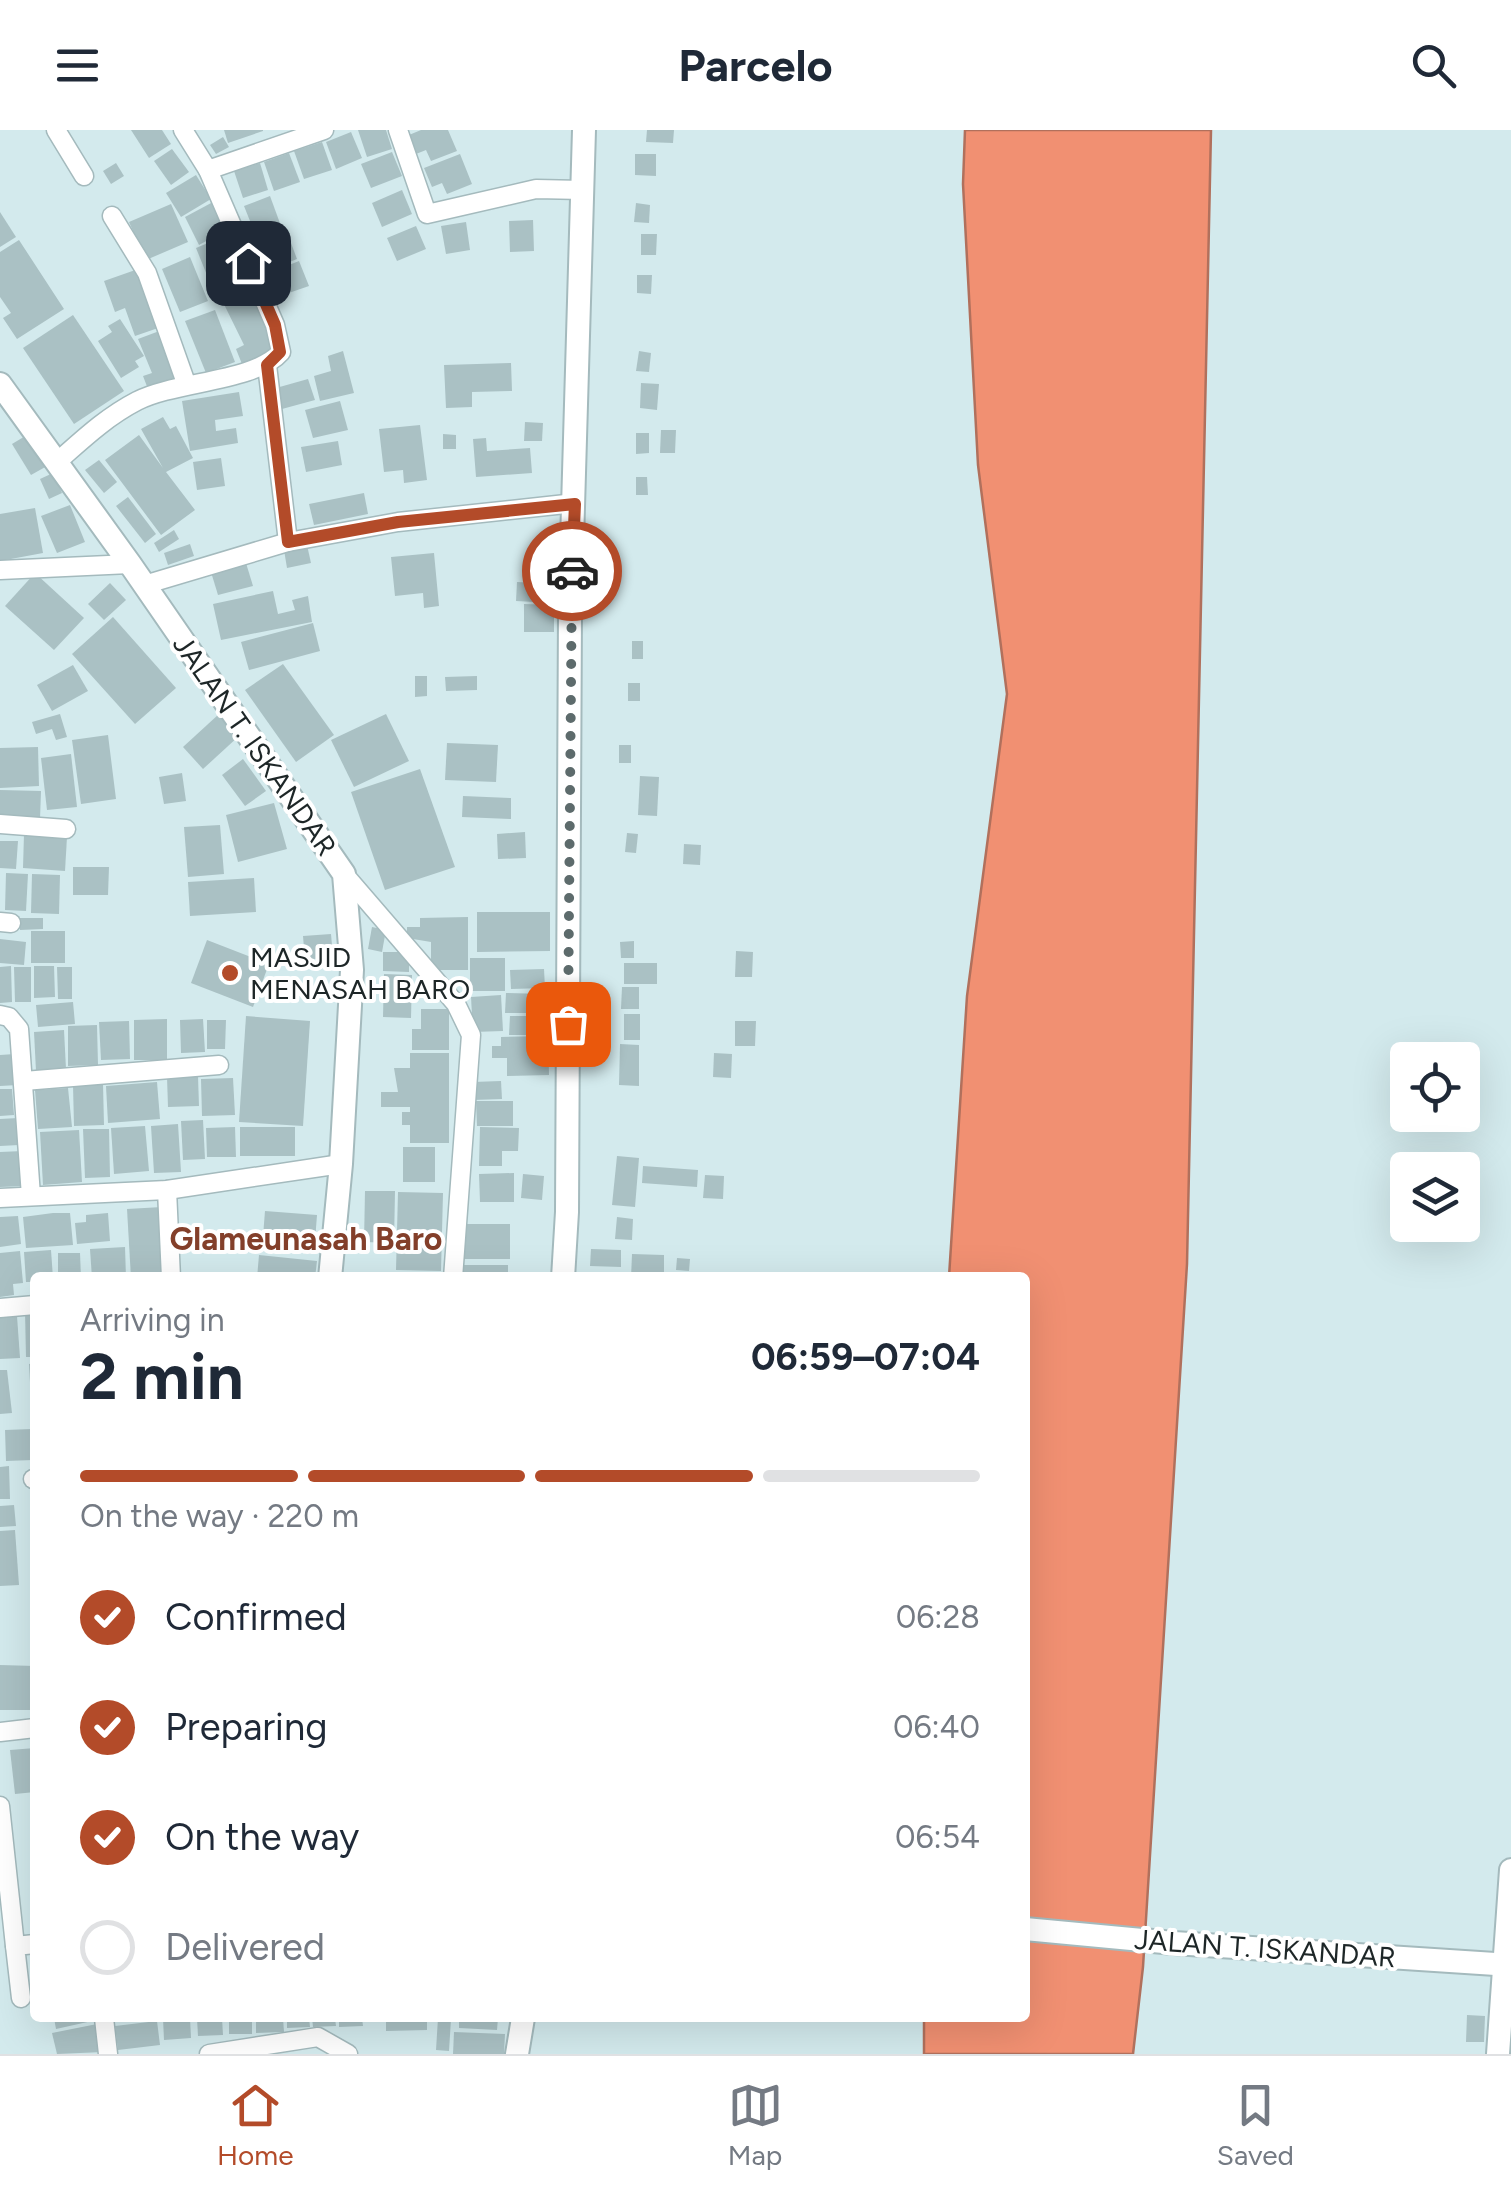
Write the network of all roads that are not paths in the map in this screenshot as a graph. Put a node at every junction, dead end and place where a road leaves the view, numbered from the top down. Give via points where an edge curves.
1 (56, 130) edge
2 (183, 130) edge
3 (324, 130) edge
4 (398, 130) edge
5 (584, 130) edge
6 (208, 170) junction
7 (84, 176) dead end
8 (582, 190) junction
9 (112, 216) dead end
10 (267, 365) junction
11 (186, 383) junction
12 (0, 384) edge
13 (57, 462) junction
14 (575, 504) junction
15 (288, 542) junction
16 (130, 564) junction
17 (0, 570) edge
18 (144, 585) junction
19 (0, 824) edge
20 (66, 829) dead end
21 (344, 874) junction
22 (0, 1015) edge
23 (219, 1066) dead end
24 (24, 1081) junction
25 (342, 1164) junction
26 (168, 1190) junction
27 (32, 1196) junction
28 (0, 1198) edge
29 (171, 1272) edge
30 (331, 1272) edge
31 (453, 1272) edge
32 (563, 1272) edge
33 (30, 1305) edge
34 (0, 1308) edge
35 (30, 1729) edge
36 (0, 1732) edge
37 (0, 1806) edge
38 (1511, 1870) edge
39 (1030, 1929) edge
40 (30, 1944) edge
41 (14, 1946) junction
42 (1508, 1964) edge
43 (20, 1998) dead end
44 (104, 2022) edge
45 (522, 2022) edge
46 (108, 2054) edge
47 (209, 2054) edge
48 (348, 2054) edge
49 (516, 2054) edge
50 (1498, 2054) edge

1 - 7 street
2 - 6 street
3 - 6 street
4 - 8 street via 428,214 536,190
5 - 8 street
6 - 10 street via 279,338 280,352
8 - 14 street
9 - 11 street via 147,273
10 - 11 street
10 - 15 street
11 - 13 street via 138,400
12 - 13 street, JALAN T. ISKANDAR
13 - 16 street, JALAN T. ISKANDAR
14 - 15 street via 398,522
14 - 32 street
15 - 18 street
16 - 17 street
16 - 18 street, JALAN T. ISKANDAR
18 - 21 street, JALAN T. ISKANDAR
19 - 20 street
21 - 25 street, JALAN T. ISKANDAR via 352,970
21 - 31 street via 456,1004 471,1035
22 - 24 street via 18,1029
23 - 24 street
24 - 27 street
25 - 26 street
25 - 30 street, JALAN T. ISKANDAR
26 - 27 street
26 - 29 street
27 - 28 street
33 - 34 street
35 - 36 street
37 - 41 street
38 - 42 street
39 - 42 street, JALAN T. ISKANDAR
40 - 41 street
41 - 43 street
42 - 50 street
44 - 46 street
45 - 49 street
47 - 48 street via 318,2038

